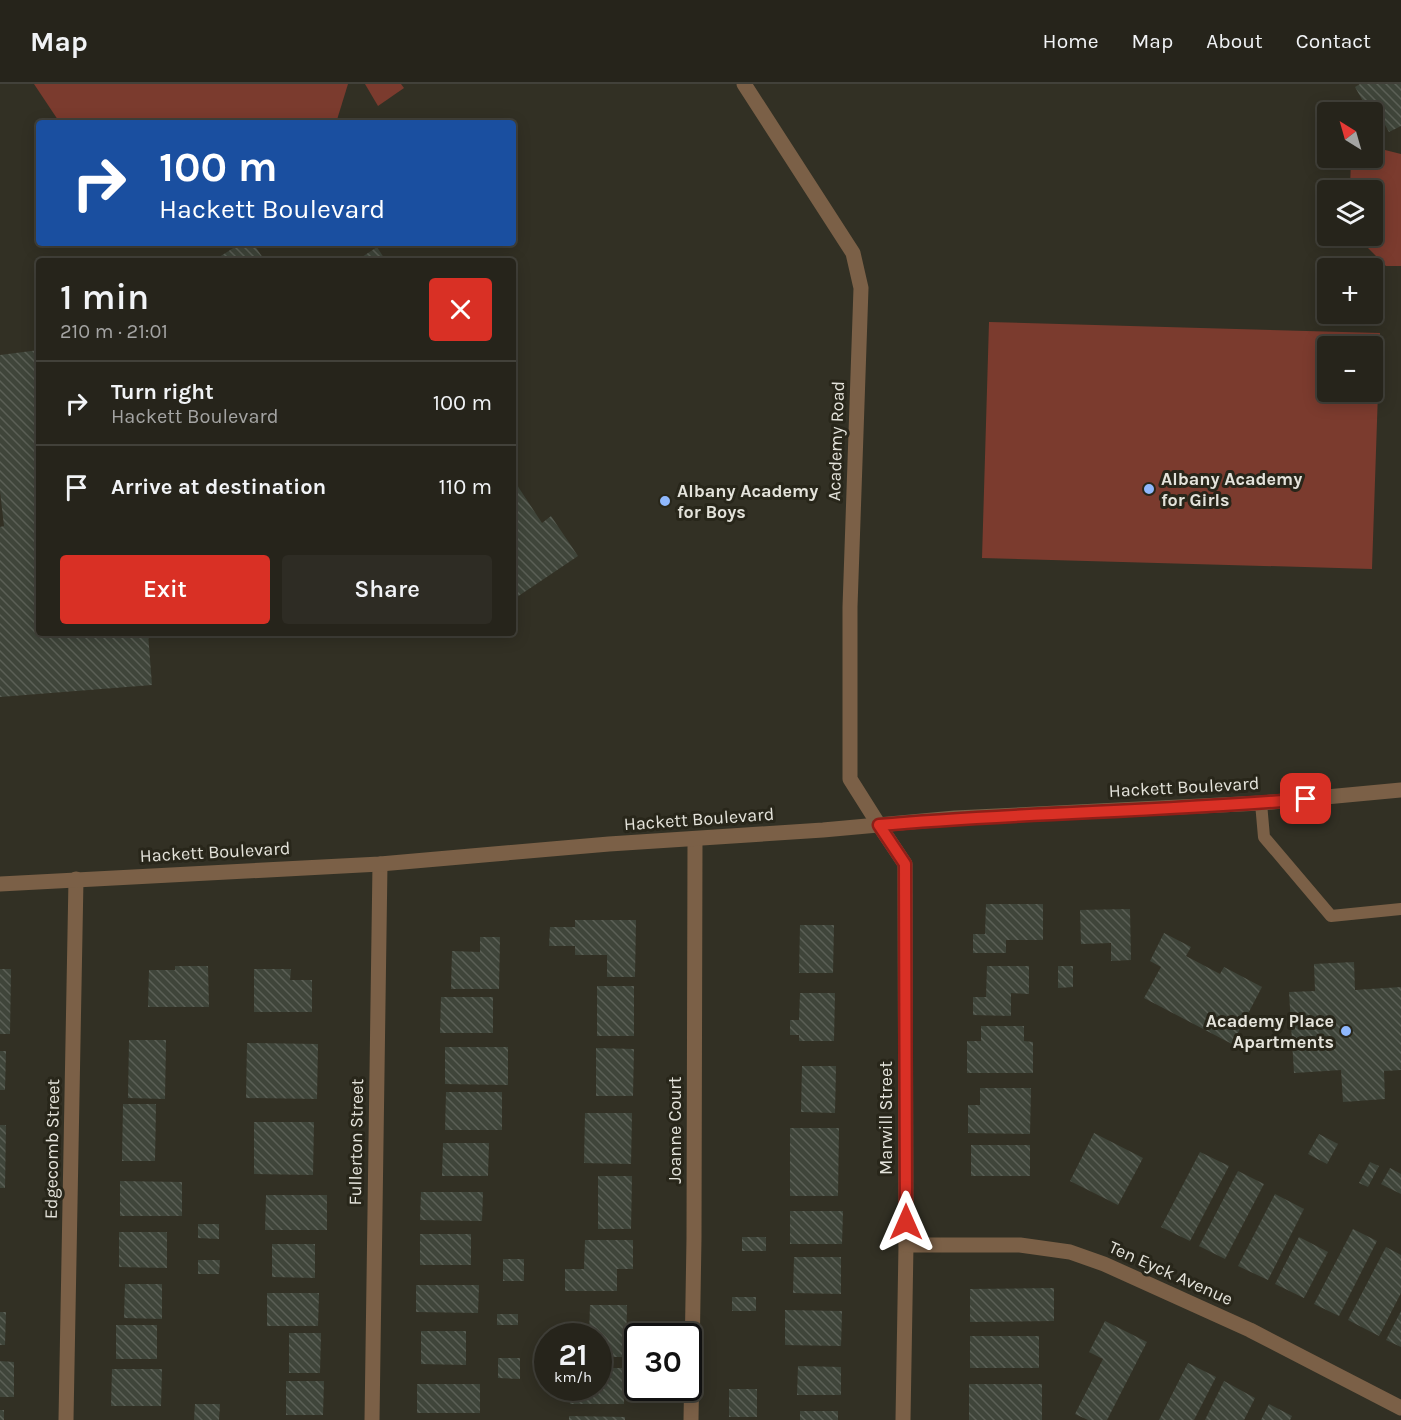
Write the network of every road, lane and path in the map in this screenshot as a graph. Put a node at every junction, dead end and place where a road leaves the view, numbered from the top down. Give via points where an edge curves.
1 (744, 84) edge
2 (1401, 790) edge
3 (1261, 803) junction
4 (879, 825) junction
5 (695, 840) junction
6 (380, 864) junction
7 (76, 879) junction
8 (0, 884) edge
9 (1401, 909) edge
10 (906, 1245) junction
11 (1401, 1408) edge
12 (66, 1420) edge
13 (372, 1420) edge
14 (691, 1420) edge
15 (903, 1420) edge

1 - 4 street, Academy Road via 853,253 861,288 850,607 850,779
2 - 3 street, Hackett Boulevard
3 - 4 street, Hackett Boulevard
3 - 9 lane via 1264,837 1331,916
4 - 5 street, Hackett Boulevard
4 - 10 street, Marwill Street via 905,864
5 - 6 street, Hackett Boulevard
5 - 14 street, Joanne Court
6 - 7 street, Hackett Boulevard
6 - 13 street, Fullerton Street
7 - 8 street, Hackett Boulevard
7 - 12 street, Edgecomb Street
10 - 11 street, Ten Eyck Avenue via 1020,1245 1070,1252 1250,1330
10 - 15 street, Marwill Street

